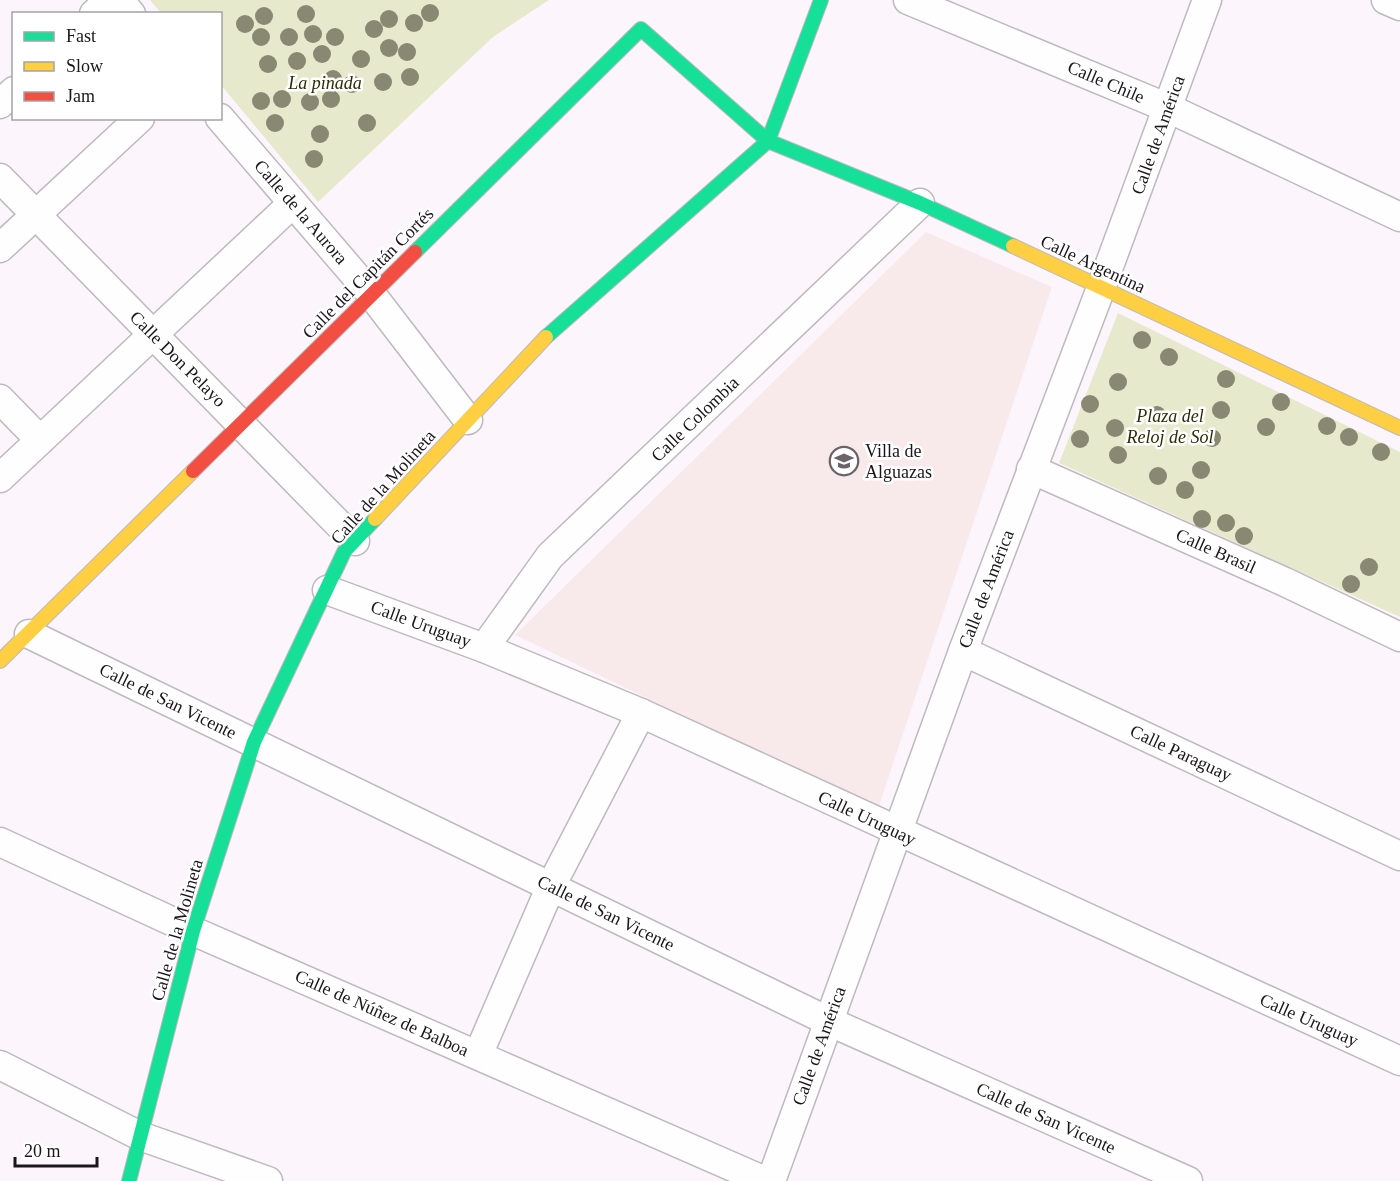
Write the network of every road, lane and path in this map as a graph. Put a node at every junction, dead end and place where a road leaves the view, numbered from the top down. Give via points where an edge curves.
1 (109, 0) edge
2 (119, 0) edge
3 (821, 0) edge
4 (908, 0) edge
5 (1207, 0) edge
6 (1386, 0) edge
7 (1400, 6) edge
8 (96, 12) edge
9 (128, 12) edge
10 (12, 93) edge
11 (0, 104) edge
12 (1168, 108) junction
13 (138, 120) edge
14 (222, 120) edge
15 (768, 141) junction
16 (0, 178) edge
17 (293, 203) junction
18 (920, 203) junction
19 (37, 215) junction
20 (1400, 217) edge
21 (0, 248) edge
22 (1101, 288) junction
23 (372, 295) junction
24 (153, 333) junction
25 (0, 399) edge
26 (468, 420) junction
27 (242, 424) junction
28 (1400, 428) edge
29 (40, 440) junction
30 (1031, 469) junction
31 (0, 478) edge
32 (355, 541) junction
33 (327, 590) junction
34 (29, 634) junction
35 (1400, 637) edge
36 (484, 648) junction
37 (963, 651) junction
38 (0, 661) edge
39 (641, 713) junction
40 (254, 742) junction
41 (897, 832) junction
42 (0, 842) edge
43 (1400, 856) edge
44 (551, 886) junction
45 (193, 930) junction
46 (828, 1021) junction
47 (478, 1055) junction
48 (1400, 1061) edge
49 (0, 1065) edge
50 (140, 1136) junction
51 (129, 1181) edge
52 (268, 1181) edge
53 (765, 1181) edge
54 (771, 1181) edge
55 (1188, 1181) edge

1 - 8 street
2 - 9 street
3 - 15 street, Calle de la Molineta
4 - 12 street, Calle Chile
5 - 12 street, Calle de América
6 - 7 street
10 - 11 street
12 - 20 street, Calle Chile
12 - 22 street, Calle de América
13 - 19 street
14 - 17 street, Calle de la Aurora
15 - 18 street, Calle Argentina
15 - 23 street, Calle del Capitán Cortés via 641,29
15 - 26 street, Calle de la Molineta via 550,333
16 - 19 street, Calle Don Pelayo
17 - 23 street, Calle de la Aurora
17 - 24 street
18 - 22 street, Calle Argentina
18 - 36 street, Calle Colombia via 550,556
19 - 21 street
19 - 24 street, Calle Don Pelayo
22 - 28 street, Calle Argentina
22 - 30 street, Calle de América
23 - 26 street, Calle de la Aurora
23 - 27 street, Calle del Capitán Cortés
24 - 27 street, Calle Don Pelayo
24 - 29 street
25 - 29 street
26 - 32 street, Calle de la Molineta
27 - 32 street, Calle Don Pelayo
27 - 34 street, Calle del Capitán Cortés
29 - 31 street
30 - 35 street, Calle Brasil
30 - 37 street, Calle de América
32 - 33 street, Calle de la Molineta via 344,552
33 - 36 street, Calle Uruguay
33 - 40 street, Calle de la Molineta
34 - 38 street, Calle del Capitán Cortés
34 - 40 street, Calle de San Vicente
36 - 39 street, Calle Uruguay
37 - 41 street, Calle de América
37 - 43 street, Calle Paraguay
39 - 41 street, Calle Uruguay
39 - 44 street
40 - 44 street, Calle de San Vicente
40 - 45 street, Calle de la Molineta
41 - 46 street, Calle de América
41 - 48 street, Calle Uruguay
42 - 45 street, Calle de Núñez de Balboa
44 - 46 street, Calle de San Vicente
44 - 47 street
45 - 47 street, Calle de Núñez de Balboa
45 - 50 street, Calle de la Molineta
46 - 54 street, Calle de América
46 - 55 street, Calle de San Vicente
47 - 53 street, Calle de Núñez de Balboa
49 - 50 street
50 - 51 street, Calle de la Molineta
50 - 52 street

